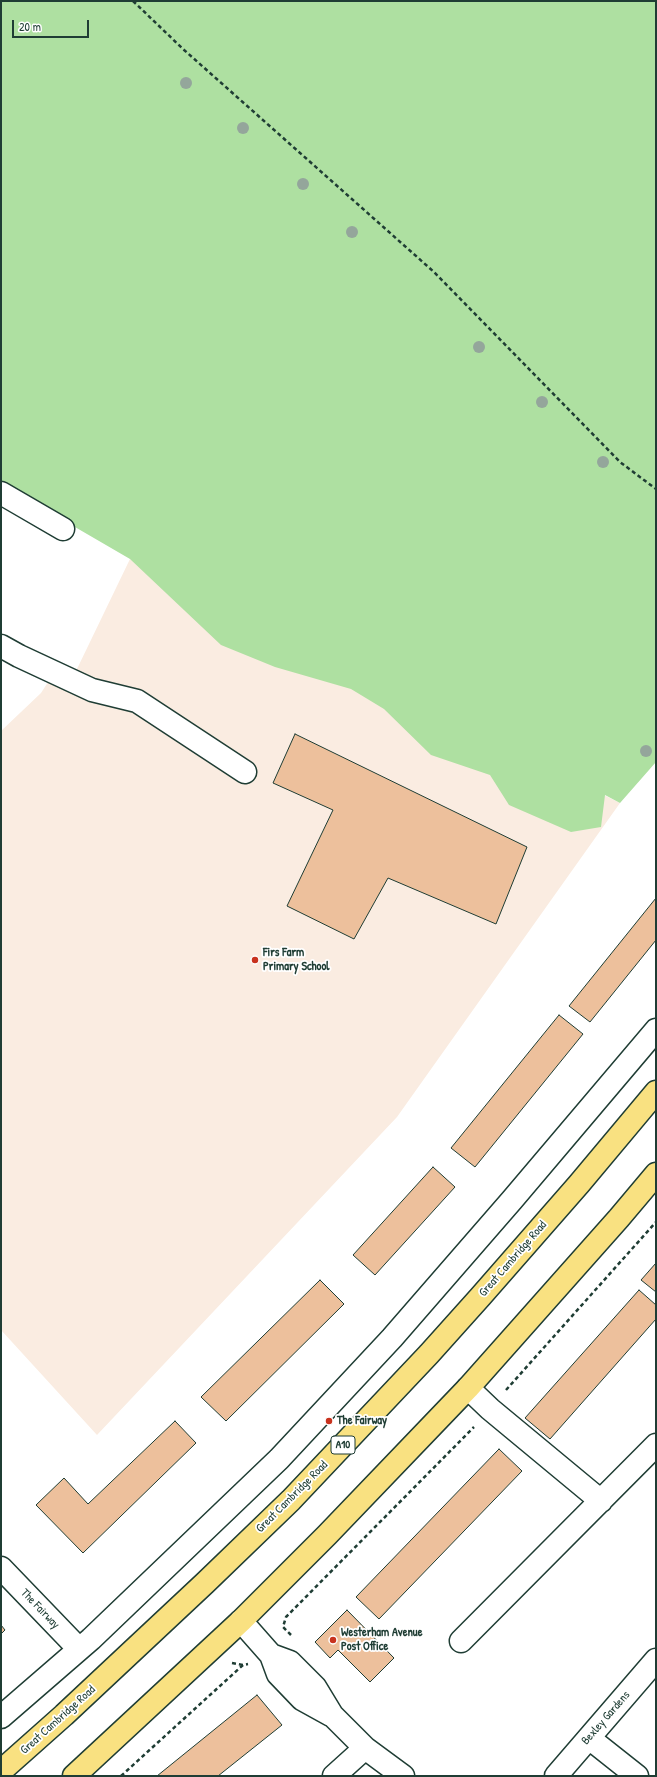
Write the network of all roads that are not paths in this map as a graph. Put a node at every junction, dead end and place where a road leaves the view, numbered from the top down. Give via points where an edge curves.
1 (1, 493) edge
2 (64, 529) dead end
3 (10, 651) edge
4 (245, 772) dead end
5 (656, 1030) edge
6 (656, 1092) edge
7 (656, 1174) edge
8 (468, 1388) junction
9 (655, 1449) edge
10 (601, 1501) junction
11 (1, 1568) edge
12 (241, 1621) junction
13 (461, 1641) dead end
14 (79, 1649) junction
15 (656, 1660) edge
16 (1, 1717) edge
17 (590, 1738) junction
18 (366, 1748) junction
19 (1, 1771) edge
20 (74, 1776) edge
21 (334, 1776) edge
22 (402, 1776) edge
23 (556, 1776) edge
24 (637, 1776) edge

1 - 2 street
3 - 4 street via 92,690 137,701
5 - 14 street via 387,1344 279,1459
6 - 19 highway, Great Cambridge Road / A10 via 471,1308 291,1500 183,1604
7 - 8 highway
8 - 10 street
8 - 12 highway via 327,1536
9 - 10 street
10 - 13 street
11 - 14 street, The Fairway
12 - 18 street via 271,1655 278,1674 302,1699 332,1715
12 - 20 highway
14 - 16 street
15 - 17 street, Bexley Gardens
17 - 23 street, Bexley Gardens
17 - 24 street
18 - 21 street
18 - 22 street

